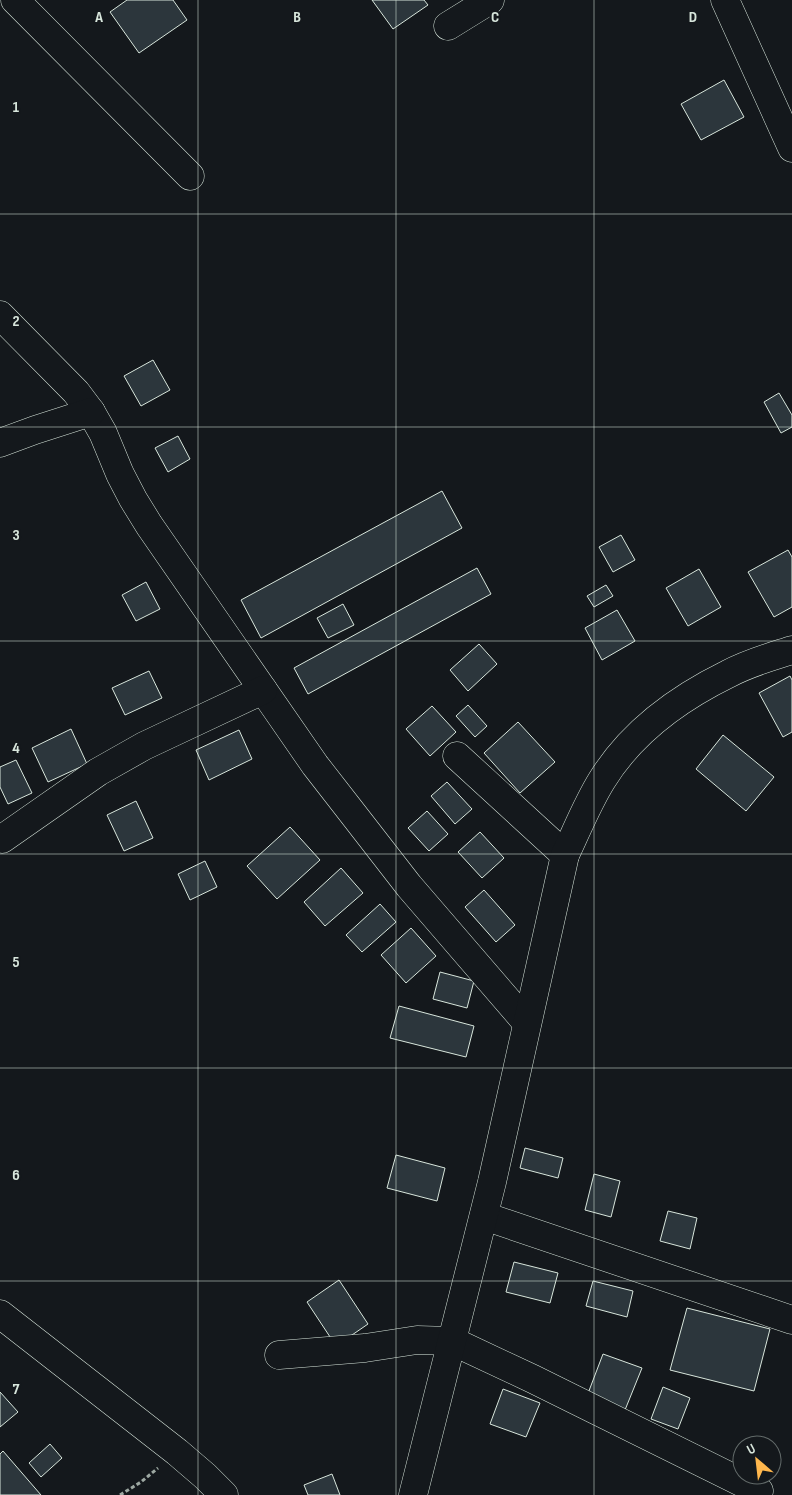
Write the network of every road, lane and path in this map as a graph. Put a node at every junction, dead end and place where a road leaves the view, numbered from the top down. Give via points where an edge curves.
1 (15, 0) edge
2 (490, 0) edge
3 (725, 0) edge
4 (448, 26) dead end
5 (791, 145) edge
6 (190, 176) dead end
7 (0, 315) edge
8 (91, 412) junction
9 (0, 443) edge
10 (792, 650) edge
11 (263, 690) junction
12 (457, 756) dead end
13 (2, 839) dead end
14 (565, 855) junction
15 (527, 1023) junction
16 (484, 1216) junction
17 (0, 1314) edge
18 (792, 1320) edge
19 (452, 1341) junction
20 (279, 1355) dead end
21 (177, 1452) junction
22 (759, 1491) dead end
23 (120, 1495) edge
24 (224, 1495) edge
25 (412, 1495) edge

1 - 6 street
2 - 4 street
3 - 5 street
7 - 8 street via 76,392
8 - 9 street
8 - 11 street via 141,512
10 - 14 street via 729,673 691,694 648,726 626,747 603,779
11 - 13 street via 144,746 98,772
11 - 15 street via 315,765 409,886
12 - 14 street
14 - 15 street
15 - 16 street
16 - 18 street
16 - 19 street
17 - 21 street
19 - 20 street via 417,1340
19 - 22 street
19 - 25 street
21 - 23 path
21 - 24 street

